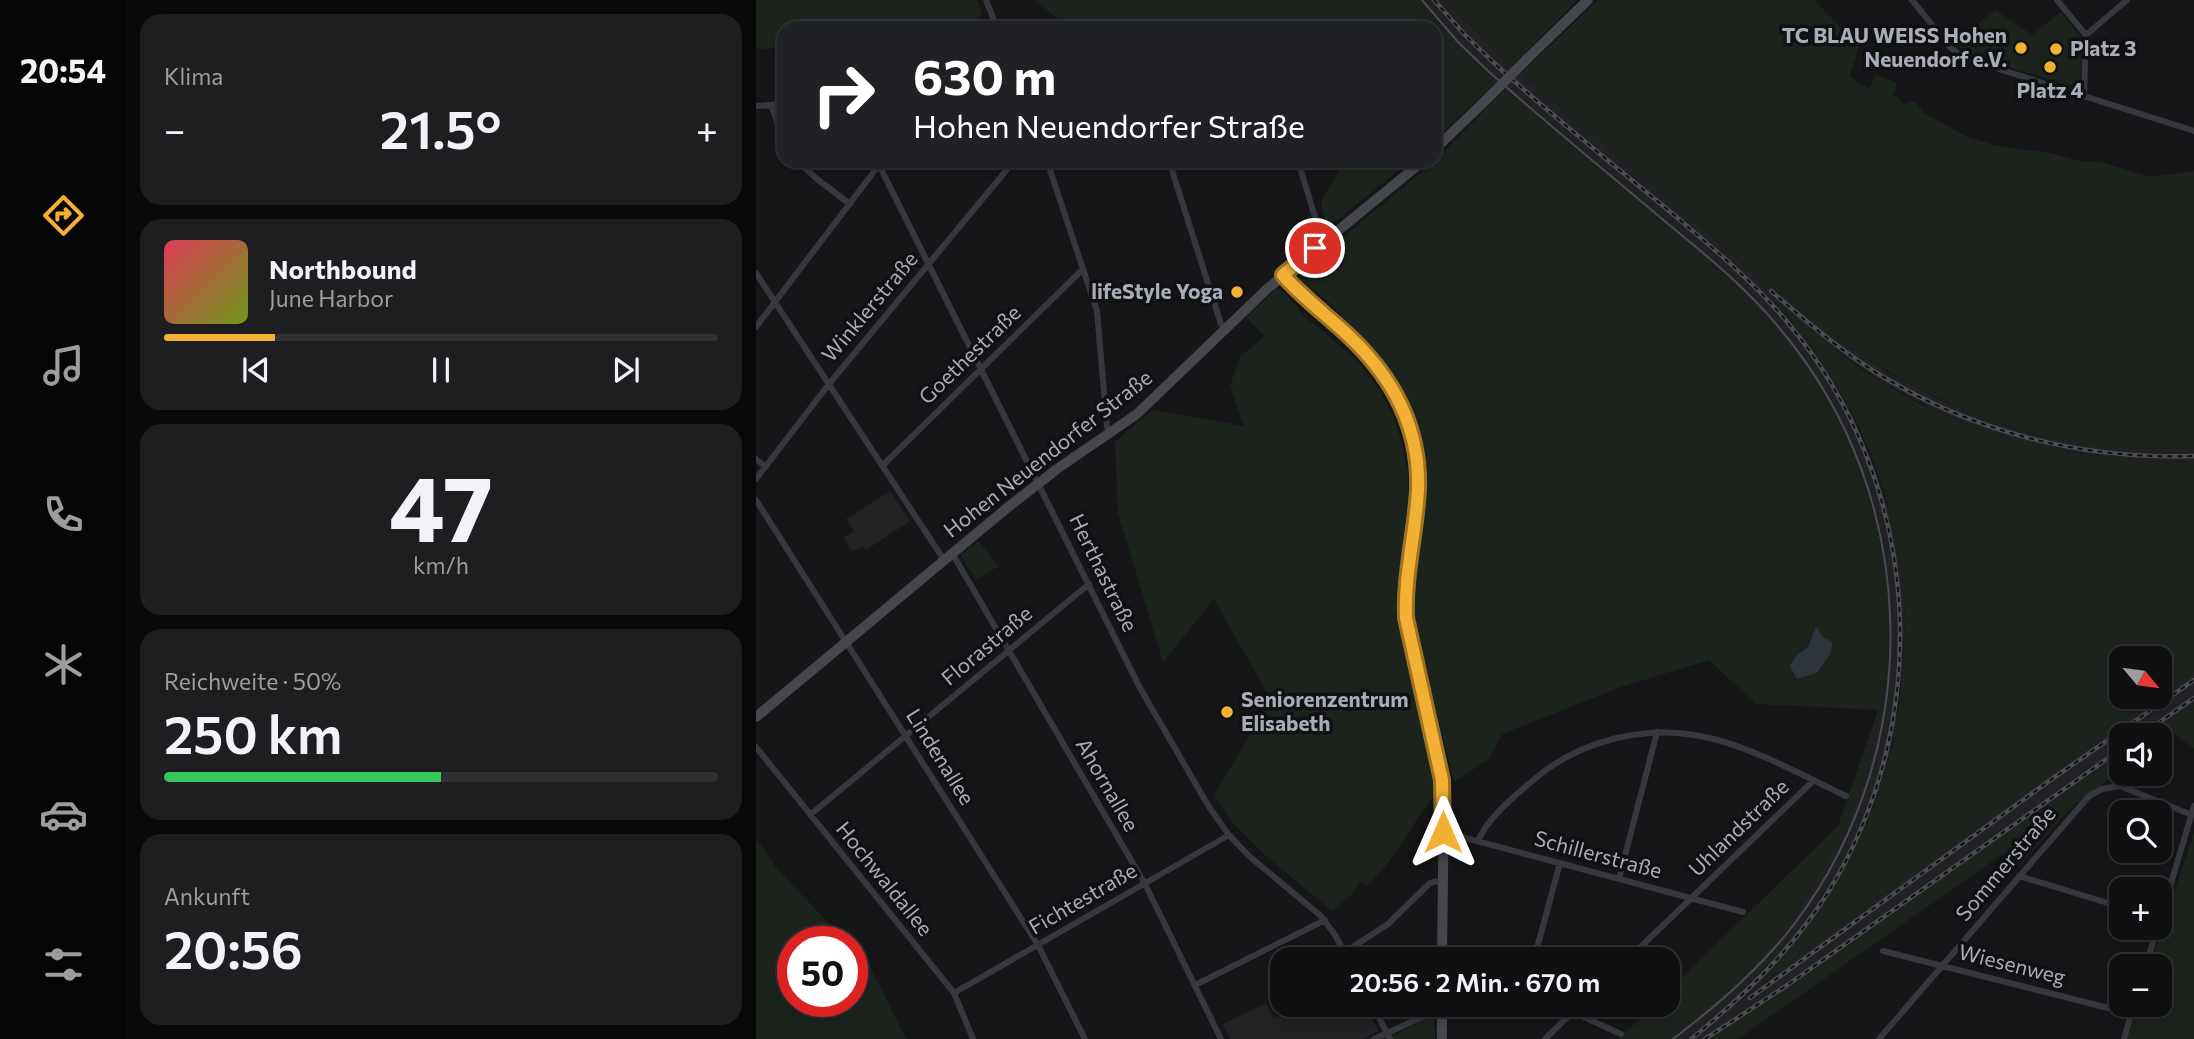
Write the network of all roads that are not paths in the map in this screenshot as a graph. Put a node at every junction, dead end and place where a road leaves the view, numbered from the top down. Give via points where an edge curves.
1 (986, 0) edge
2 (1588, 0) edge
3 (1912, 0) edge
4 (2057, 0) edge
5 (2127, 0) edge
6 (994, 21) edge
7 (2086, 35) junction
8 (2084, 97) junction
9 (771, 105) junction
10 (777, 105) edge
11 (756, 106) edge
12 (777, 121) edge
13 (2194, 131) edge
14 (1442, 142) edge
15 (805, 168) edge
16 (877, 168) edge
17 (883, 168) edge
18 (1008, 168) edge
19 (1049, 168) edge
20 (1171, 168) edge
21 (1300, 168) edge
22 (1414, 168) edge
23 (849, 204) junction
24 (1318, 227) dead end
25 (928, 264) junction
26 (1083, 269) junction
27 (756, 273) edge
28 (1283, 275) junction
29 (775, 302) junction
30 (756, 327) edge
31 (1225, 329) junction
32 (981, 369) junction
33 (829, 384) junction
34 (1111, 434) junction
35 (756, 459) edge
36 (882, 466) junction
37 (766, 467) junction
38 (756, 479) edge
39 (1039, 483) junction
40 (756, 500) edge
41 (948, 557) junction
42 (1089, 584) junction
43 (846, 641) junction
44 (1009, 651) junction
45 (756, 717) edge
46 (1657, 732) junction
47 (906, 736) junction
48 (756, 747) edge
49 (1813, 781) junction
50 (1846, 796) dead end
51 (2194, 806) edge
52 (810, 815) junction
53 (2192, 815) junction
54 (1443, 832) junction
55 (1229, 835) junction
56 (1478, 841) junction
57 (1560, 863) junction
58 (2019, 876) junction
59 (1619, 879) junction
60 (1443, 880) junction
61 (2172, 880) edge
62 (1145, 884) junction
63 (1692, 898) junction
64 (2109, 903) edge
65 (1743, 912) dead end
66 (1325, 920) junction
67 (1038, 945) junction
68 (1341, 947) edge
69 (1358, 947) edge
70 (1442, 947) edge
71 (1537, 947) edge
72 (1641, 947) edge
73 (1883, 951) dead end
74 (1942, 966) junction
75 (1195, 985) junction
76 (954, 993) junction
77 (2109, 1008) edge
78 (1378, 1017) edge
79 (1423, 1017) edge
80 (1444, 1017) edge
81 (1568, 1017) edge
82 (1584, 1017) edge
83 (2131, 1017) edge
84 (1621, 1034) dead end
85 (1388, 1036) edge
86 (972, 1039) edge
87 (1085, 1039) edge
88 (1221, 1039) edge
89 (1374, 1039) edge
90 (1442, 1039) edge
91 (1545, 1039) edge
92 (1879, 1039) edge
93 (2124, 1039) edge

1 - 6 street
2 - 14 main road, bridge
3 - 8 street via 1959,56
4 - 7 street
5 - 7 street
7 - 8 street
8 - 13 street
9 - 10 street
9 - 11 street
9 - 12 street
15 - 23 street
16 - 23 street
17 - 25 street, Herthastraße
18 - 25 street, Winklerstraße
19 - 26 street
20 - 31 street
21 - 24 street
22 - 28 main road, Hohen Neuendorfer Straße
23 - 29 street
25 - 32 street, Herthastraße
25 - 33 street, Winklerstraße
26 - 32 street, Goethestraße
26 - 34 street via 1098,316
27 - 29 street, Ahornallee
28 - 31 main road, Hohen Neuendorfer Straße
28 - 54 main road via 1380,368 1411,433 1418,489 1406,618 1442,780
29 - 30 street
29 - 33 street, Ahornallee
31 - 34 main road, Hohen Neuendorfer Straße via 1151,402
32 - 36 street, Goethestraße
32 - 39 street, Herthastraße
33 - 36 street, Ahornallee
33 - 37 street, Winklerstraße
34 - 39 main road, Hohen Neuendorfer Straße
35 - 37 street
36 - 41 street, Ahornallee
37 - 38 street, Winklerstraße
39 - 41 main road, Hohen Neuendorfer Straße
39 - 42 street, Herthastraße
40 - 43 street, Lindenallee
41 - 43 main road, Hohen Neuendorfer Straße
41 - 44 street, Ahornallee
42 - 44 street, Florastraße
42 - 55 street, Herthastraße via 1140,688
43 - 45 main road, Hohen Neuendorfer Straße
43 - 47 street, Lindenallee
44 - 47 street, Florastraße
44 - 62 street, Ahornallee
46 - 49 street via 1728,743
46 - 56 street via 1610,740 1560,761 1518,794
46 - 59 street
47 - 52 street, Florastraße
47 - 67 street, Lindenallee
48 - 52 street, Hochwaldallee
49 - 50 street
49 - 63 street, Uhlandstraße
51 - 53 street
52 - 76 street, Hochwaldallee
53 - 58 street, Sommerstraße via 2126,787 2102,789 2076,810
53 - 61 street
54 - 56 street, Schillerstraße
54 - 60 main road
55 - 62 street, Fichtestraße
55 - 66 street, Herthastraße
56 - 57 street, Schillerstraße
57 - 59 street, Schillerstraße
57 - 71 street
58 - 64 street
58 - 74 street, Sommerstraße
59 - 63 street, Schillerstraße
60 - 69 street via 1430,883
60 - 70 main road
62 - 67 street, Fichtestraße
62 - 75 street, Ahornallee
63 - 65 street, Schillerstraße
63 - 72 street, Uhlandstraße
66 - 68 street, Herthastraße
66 - 75 street
67 - 76 street, Fichtestraße
67 - 87 street, Lindenallee
73 - 74 street, Wiesenweg
74 - 77 street, Wiesenweg
74 - 92 street, Sommerstraße
75 - 88 street, Ahornallee
76 - 86 street, Hochwaldallee
78 - 85 street
79 - 85 street
80 - 90 main road
81 - 91 street
82 - 84 street
83 - 93 street
85 - 89 street

